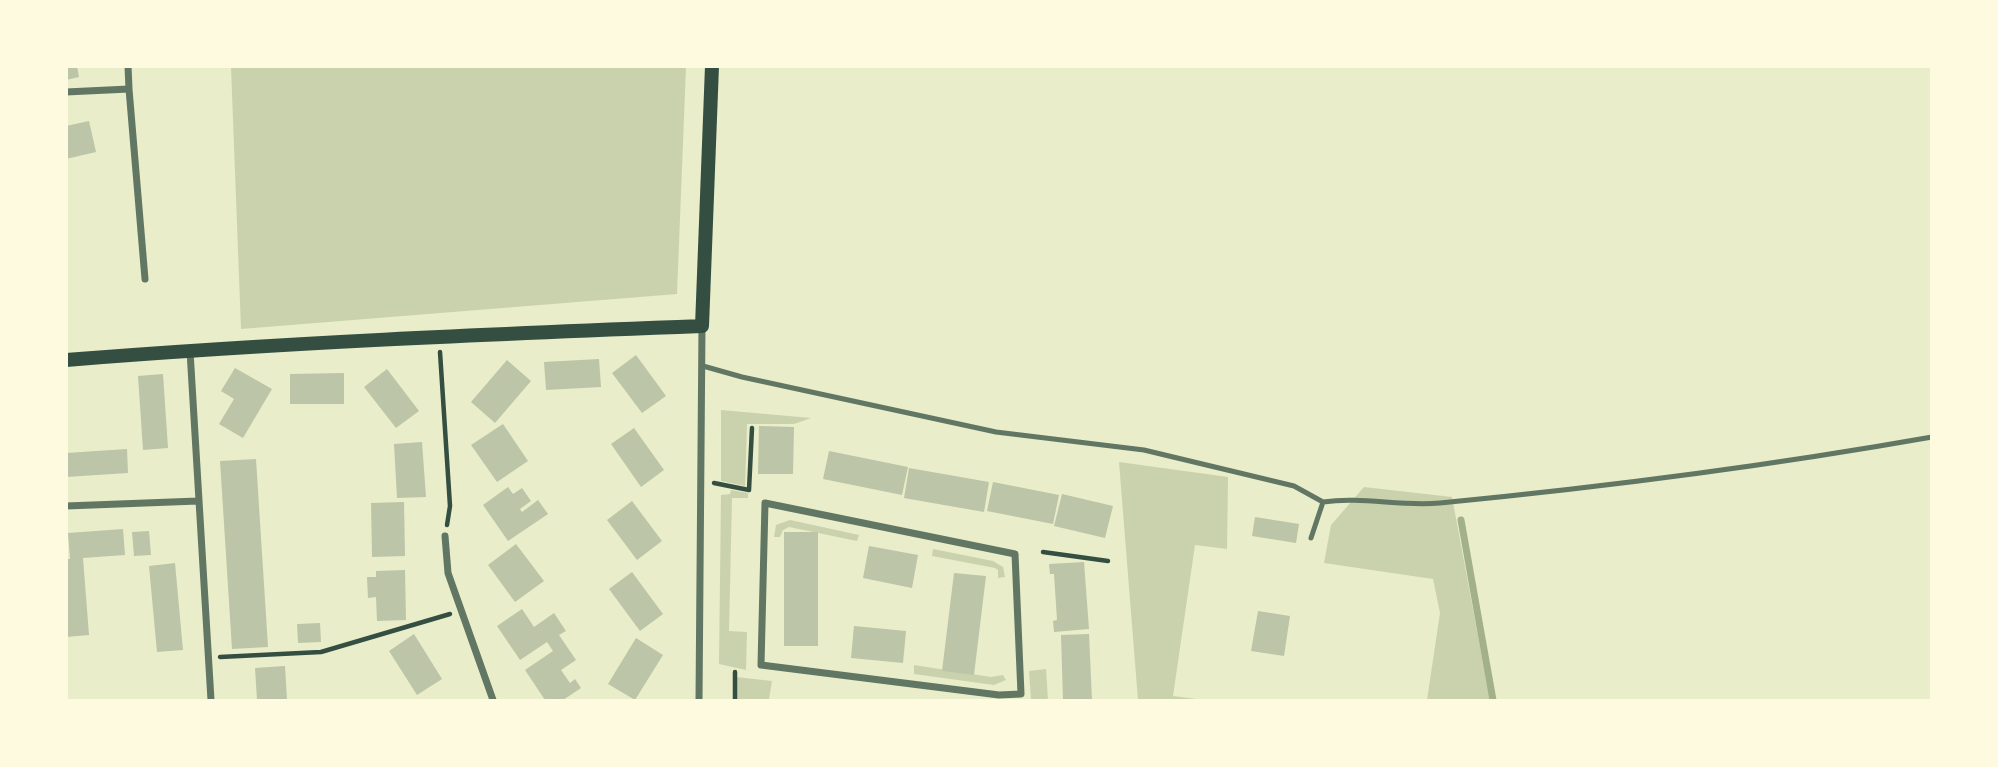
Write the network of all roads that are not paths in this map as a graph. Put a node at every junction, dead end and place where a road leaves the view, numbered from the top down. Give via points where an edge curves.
1 (128, 66) edge
2 (712, 66) edge
3 (129, 89) junction
4 (66, 92) edge
5 (145, 279) dead end
6 (702, 326) junction
7 (190, 350) junction
8 (66, 360) edge
9 (703, 366) junction
10 (1931, 437) edge
11 (198, 501) junction
12 (1323, 502) junction
13 (66, 506) edge
14 (445, 536) road end
15 (1311, 538) dead end
16 (1021, 697) edge
17 (211, 701) edge
18 (493, 701) edge
19 (699, 701) edge

1 - 3 street
2 - 6 main road
3 - 4 street
3 - 5 street
6 - 7 main road
6 - 9 street
7 - 8 main road
7 - 11 street
9 - 12 lane via 996,432 1144,450 1294,486
9 - 19 street
10 - 12 lane via 1632,483 1435,503
11 - 13 street
11 - 17 street
12 - 15 lane
14 - 18 street via 447,573
16 - 16 street via 761,665 765,503 1015,554

